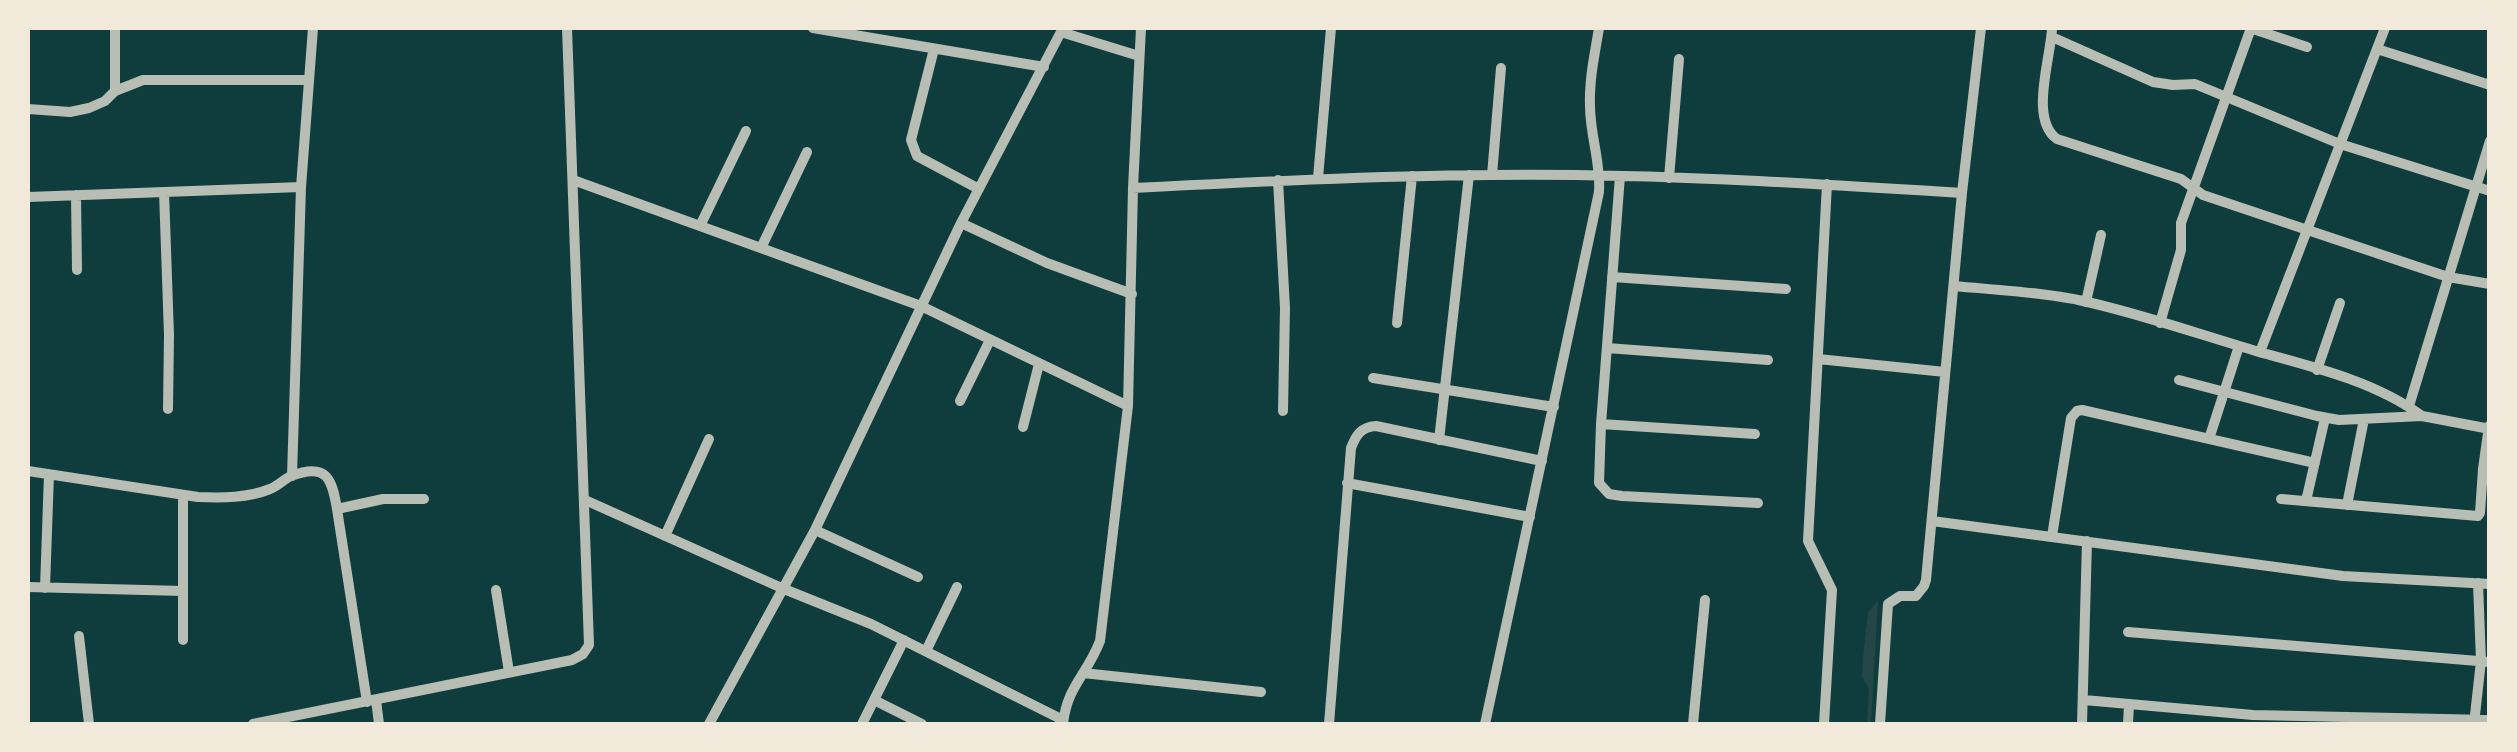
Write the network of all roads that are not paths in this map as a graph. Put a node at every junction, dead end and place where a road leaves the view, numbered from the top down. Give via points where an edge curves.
1 (115, 28) edge
2 (312, 28) edge
3 (567, 28) edge
4 (814, 28) edge
5 (1140, 28) edge
6 (1332, 28) edge
7 (1599, 28) edge
8 (1981, 28) edge
9 (2251, 28) edge
10 (2385, 28) edge
11 (1062, 30) edge
12 (2052, 32) edge
13 (2307, 47) dead end
14 (934, 48) junction
15 (2377, 49) junction
16 (1138, 56) junction
17 (1679, 59) dead end
18 (1044, 68) junction
19 (1501, 68) dead end
20 (309, 80) junction
21 (2490, 85) edge
22 (115, 90) junction
23 (2226, 96) junction
24 (28, 109) edge
25 (746, 131) dead end
26 (2490, 141) edge
27 (2340, 144) junction
28 (807, 152) dead end
29 (1469, 175) junction
30 (1492, 175) junction
31 (1412, 176) junction
32 (1600, 176) junction
33 (1620, 176) junction
34 (1318, 178) junction
35 (1669, 178) junction
36 (573, 180) junction
37 (1278, 180) junction
38 (1828, 184) junction
39 (301, 187) junction
40 (2474, 187) junction
41 (1133, 188) junction
42 (2196, 188) junction
43 (979, 189) junction
44 (2490, 191) edge
45 (164, 192) junction
46 (1962, 193) junction
47 (76, 195) junction
48 (28, 197) edge
49 (962, 223) junction
50 (700, 226) junction
51 (2308, 229) junction
52 (2100, 235) dead end
53 (761, 248) junction
54 (78, 270) dead end
55 (1612, 276) junction
56 (2448, 277) junction
57 (2490, 284) edge
58 (1954, 286) junction
59 (1786, 289) dead end
60 (1132, 294) junction
61 (2086, 302) junction
62 (2340, 302) dead end
63 (922, 306) junction
64 (1397, 323) dead end
65 (2160, 323) junction
66 (990, 340) junction
67 (2239, 346) junction
68 (1607, 348) junction
69 (2260, 352) junction
70 (1768, 360) dead end
71 (1818, 360) junction
72 (1039, 364) junction
73 (2317, 370) junction
74 (1945, 372) junction
75 (1373, 378) dead end
76 (2179, 380) dead end
77 (1444, 389) junction
78 (2224, 392) junction
79 (960, 401) dead end
80 (1128, 406) junction
81 (2409, 406) junction
82 (1554, 407) junction
83 (168, 408) dead end
84 (1283, 411) dead end
85 (2422, 416) junction
86 (2326, 418) junction
87 (2364, 419) junction
88 (1601, 424) junction
89 (1023, 427) dead end
90 (2489, 427) edge
91 (1755, 434) dead end
92 (709, 439) dead end
93 (2209, 439) junction
94 (1438, 440) junction
95 (1542, 461) junction
96 (2315, 463) junction
97 (28, 471) edge
98 (48, 474) junction
99 (292, 476) junction
100 (1348, 483) junction
101 (184, 495) junction
102 (424, 499) dead end
103 (2280, 499) dead end
104 (585, 500) junction
105 (2306, 501) junction
106 (1758, 503) dead end
107 (2347, 505) junction
108 (337, 509) junction
109 (1530, 517) junction
110 (1932, 521) junction
111 (815, 530) junction
112 (665, 536) junction
113 (2052, 536) junction
114 (2087, 541) junction
115 (918, 577) dead end
116 (2484, 584) edge
117 (28, 587) edge
118 (956, 587) dead end
119 (45, 588) junction
120 (784, 589) junction
121 (496, 590) dead end
122 (184, 592) junction
123 (1705, 600) dead end
124 (2128, 632) dead end
125 (79, 636) dead end
126 (183, 640) dead end
127 (904, 640) junction
128 (926, 651) junction
129 (2485, 662) edge
130 (509, 672) junction
131 (1083, 673) junction
132 (1261, 692) dead end
133 (874, 700) junction
134 (2084, 700) junction
135 (372, 701) junction
136 (2129, 704) junction
137 (2253, 720) edge
138 (2490, 720) edge
139 (2332, 721) edge
140 (2372, 721) edge
141 (2474, 721) edge
142 (1063, 722) edge
143 (89, 724) edge
144 (253, 724) edge
145 (379, 724) edge
146 (708, 724) edge
147 (862, 724) edge
148 (922, 724) edge
149 (1329, 724) edge
150 (1485, 724) edge
151 (1694, 724) edge
152 (1824, 724) edge
153 (1880, 724) edge
154 (2082, 724) edge
155 (2128, 724) edge

1 - 22 street
2 - 20 street
3 - 36 street
4 - 14 street
5 - 16 street
6 - 34 street
7 - 32 street via 1590,109
8 - 46 street
9 - 13 street
9 - 23 street
10 - 15 street
11 - 16 street
11 - 18 street
12 - 23 street via 2153,82 2195,84
12 - 42 street via 2042,110 2050,133
14 - 18 street
14 - 43 street via 913,148
15 - 21 street
15 - 27 street
16 - 41 street
17 - 35 street
18 - 43 street
19 - 30 street
20 - 22 street via 143,80
20 - 39 street
22 - 24 street via 89,108
23 - 27 street
23 - 42 street
25 - 50 street
26 - 40 street
27 - 40 street
27 - 51 street
28 - 53 street
29 - 30 street
29 - 31 street
29 - 77 street
30 - 32 street
31 - 34 street
31 - 64 street
32 - 33 street
32 - 82 street
33 - 35 street
33 - 55 street
34 - 37 street
35 - 38 street
36 - 50 street
36 - 104 street
37 - 41 street
37 - 84 street
38 - 46 street
38 - 71 street
39 - 45 street
39 - 99 street
40 - 44 street
40 - 56 street
41 - 60 street
42 - 51 street
42 - 65 street via 2181,223 2180,255
43 - 49 street
45 - 47 street
45 - 83 street
46 - 58 street
47 - 48 street
47 - 54 street
49 - 60 street
49 - 63 street
50 - 53 street
51 - 56 street
51 - 69 street
52 - 61 street
53 - 63 street
55 - 59 street
55 - 68 street
56 - 57 street
56 - 81 street
58 - 61 street
58 - 74 street
60 - 80 street
61 - 65 street
62 - 73 street
63 - 66 street
63 - 111 street
65 - 67 street
66 - 72 street
66 - 79 street
67 - 69 street
67 - 78 street
68 - 70 street
68 - 88 street
69 - 73 street
71 - 74 street
71 - 152 street via 1808,541 1832,590
72 - 80 street
72 - 89 street
73 - 81 street
74 - 110 street
75 - 77 street
76 - 78 street
77 - 82 street
77 - 94 street
78 - 86 street
78 - 93 street
80 - 131 street via 1100,641
81 - 85 street
82 - 95 street
85 - 87 street
85 - 90 street
86 - 87 street
86 - 96 street
87 - 107 street
88 - 91 street
88 - 106 street via 1600,483 1609,494
90 - 107 street via 2478,516
92 - 112 street
93 - 96 street
93 - 113 street via 2077,410
94 - 95 street
94 - 100 street via 1368,426 1354,439
95 - 109 street
96 - 105 street
97 - 98 street
98 - 101 street
98 - 119 street
99 - 101 street via 247,495
99 - 108 street via 328,476
100 - 109 street
100 - 149 street
101 - 122 street
102 - 108 street
103 - 105 street
104 - 112 street
104 - 130 street via 590,645 572,660
105 - 107 street
108 - 135 street
109 - 150 street
110 - 113 street
110 - 153 street via 1924,586 1916,596 1888,604
111 - 115 street
111 - 120 street
112 - 120 street
113 - 114 street
114 - 116 street via 2343,576
114 - 134 street
116 - 129 street
117 - 119 street
118 - 128 street
119 - 122 street
120 - 127 street
120 - 146 street
121 - 130 street
122 - 126 street
123 - 151 street
124 - 129 street
125 - 143 street
127 - 128 street
127 - 133 street
128 - 142 street
129 - 141 street
130 - 135 street
131 - 132 street
131 - 142 street
133 - 147 street
133 - 148 street
134 - 136 street
134 - 154 street
135 - 144 street
135 - 145 street
136 - 137 street
136 - 155 street
137 - 139 street
138 - 141 street
139 - 140 street
140 - 141 street

